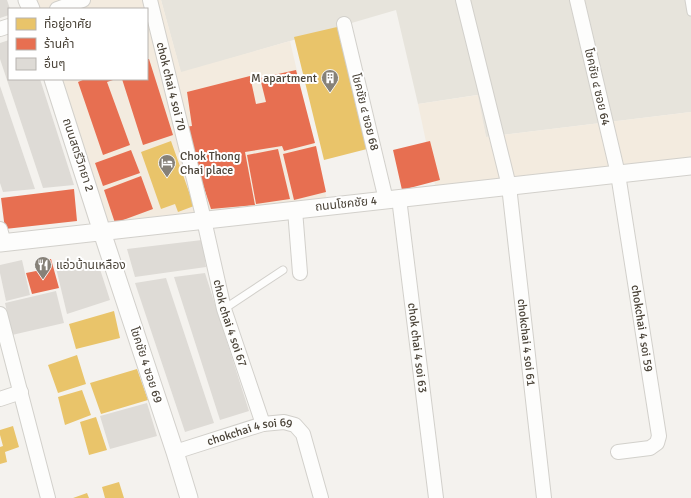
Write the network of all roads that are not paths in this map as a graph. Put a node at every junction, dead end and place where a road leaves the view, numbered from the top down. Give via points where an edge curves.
1 (83, 0) edge
2 (150, 0) edge
3 (463, 0) edge
4 (577, 0) edge
5 (689, 0) edge
6 (60, 8) edge
7 (691, 12) edge
8 (344, 24) dead end
9 (53, 80) edge
10 (691, 166) edge
11 (618, 174) junction
12 (509, 186) junction
13 (392, 199) junction
14 (295, 210) junction
15 (204, 220) junction
16 (102, 232) junction
17 (1, 238) edge
18 (284, 270) dead end
19 (300, 273) dead end
20 (224, 309) junction
21 (0, 314) edge
22 (21, 392) junction
23 (0, 399) edge
24 (263, 424) junction
25 (175, 452) junction
26 (618, 452) dead end
27 (48, 498) edge
28 (189, 498) edge
29 (321, 498) edge
30 (436, 498) edge
31 (544, 498) edge

1 - 6 street
2 - 15 street, chok chai 4 soi 70
3 - 12 street, chokchai 4 soi 61
4 - 11 street, โชคชัย ๔ ซอย 64
5 - 7 lane
8 - 13 street, โชคชัย ๔ ซอย 68
9 - 16 street, ถนนสตรีวิทยา 2
10 - 11 street, ถนนโชคชัย 4
11 - 12 street, ถนนโชคชัย 4
11 - 26 street, chokchai 4 soi 59 via 658,436 657,443 650,448
12 - 13 street, ถนนโชคชัย 4
12 - 31 street, chokchai 4 soi 61
13 - 14 street, ถนนโชคชัย 4
13 - 30 street, chok chai 4 soi 63
14 - 15 street, ถนนโชคชัย 4
14 - 19 street
15 - 16 street, ถนนโชคชัย 4
15 - 20 street, chok chai 4 soi 67
16 - 17 street, ถนนโชคชัย 4
16 - 25 street, โชคชัย 4 ซอย 69
18 - 20 lane
20 - 24 street, chok chai 4 soi 67
21 - 22 street
22 - 23 street
22 - 27 street
24 - 25 street, chokchai 4 soi 69
24 - 29 street, chokchai 4 soi 69 via 284,422 295,425 303,434
25 - 28 street, โชคชัย 4 ซอย 69

